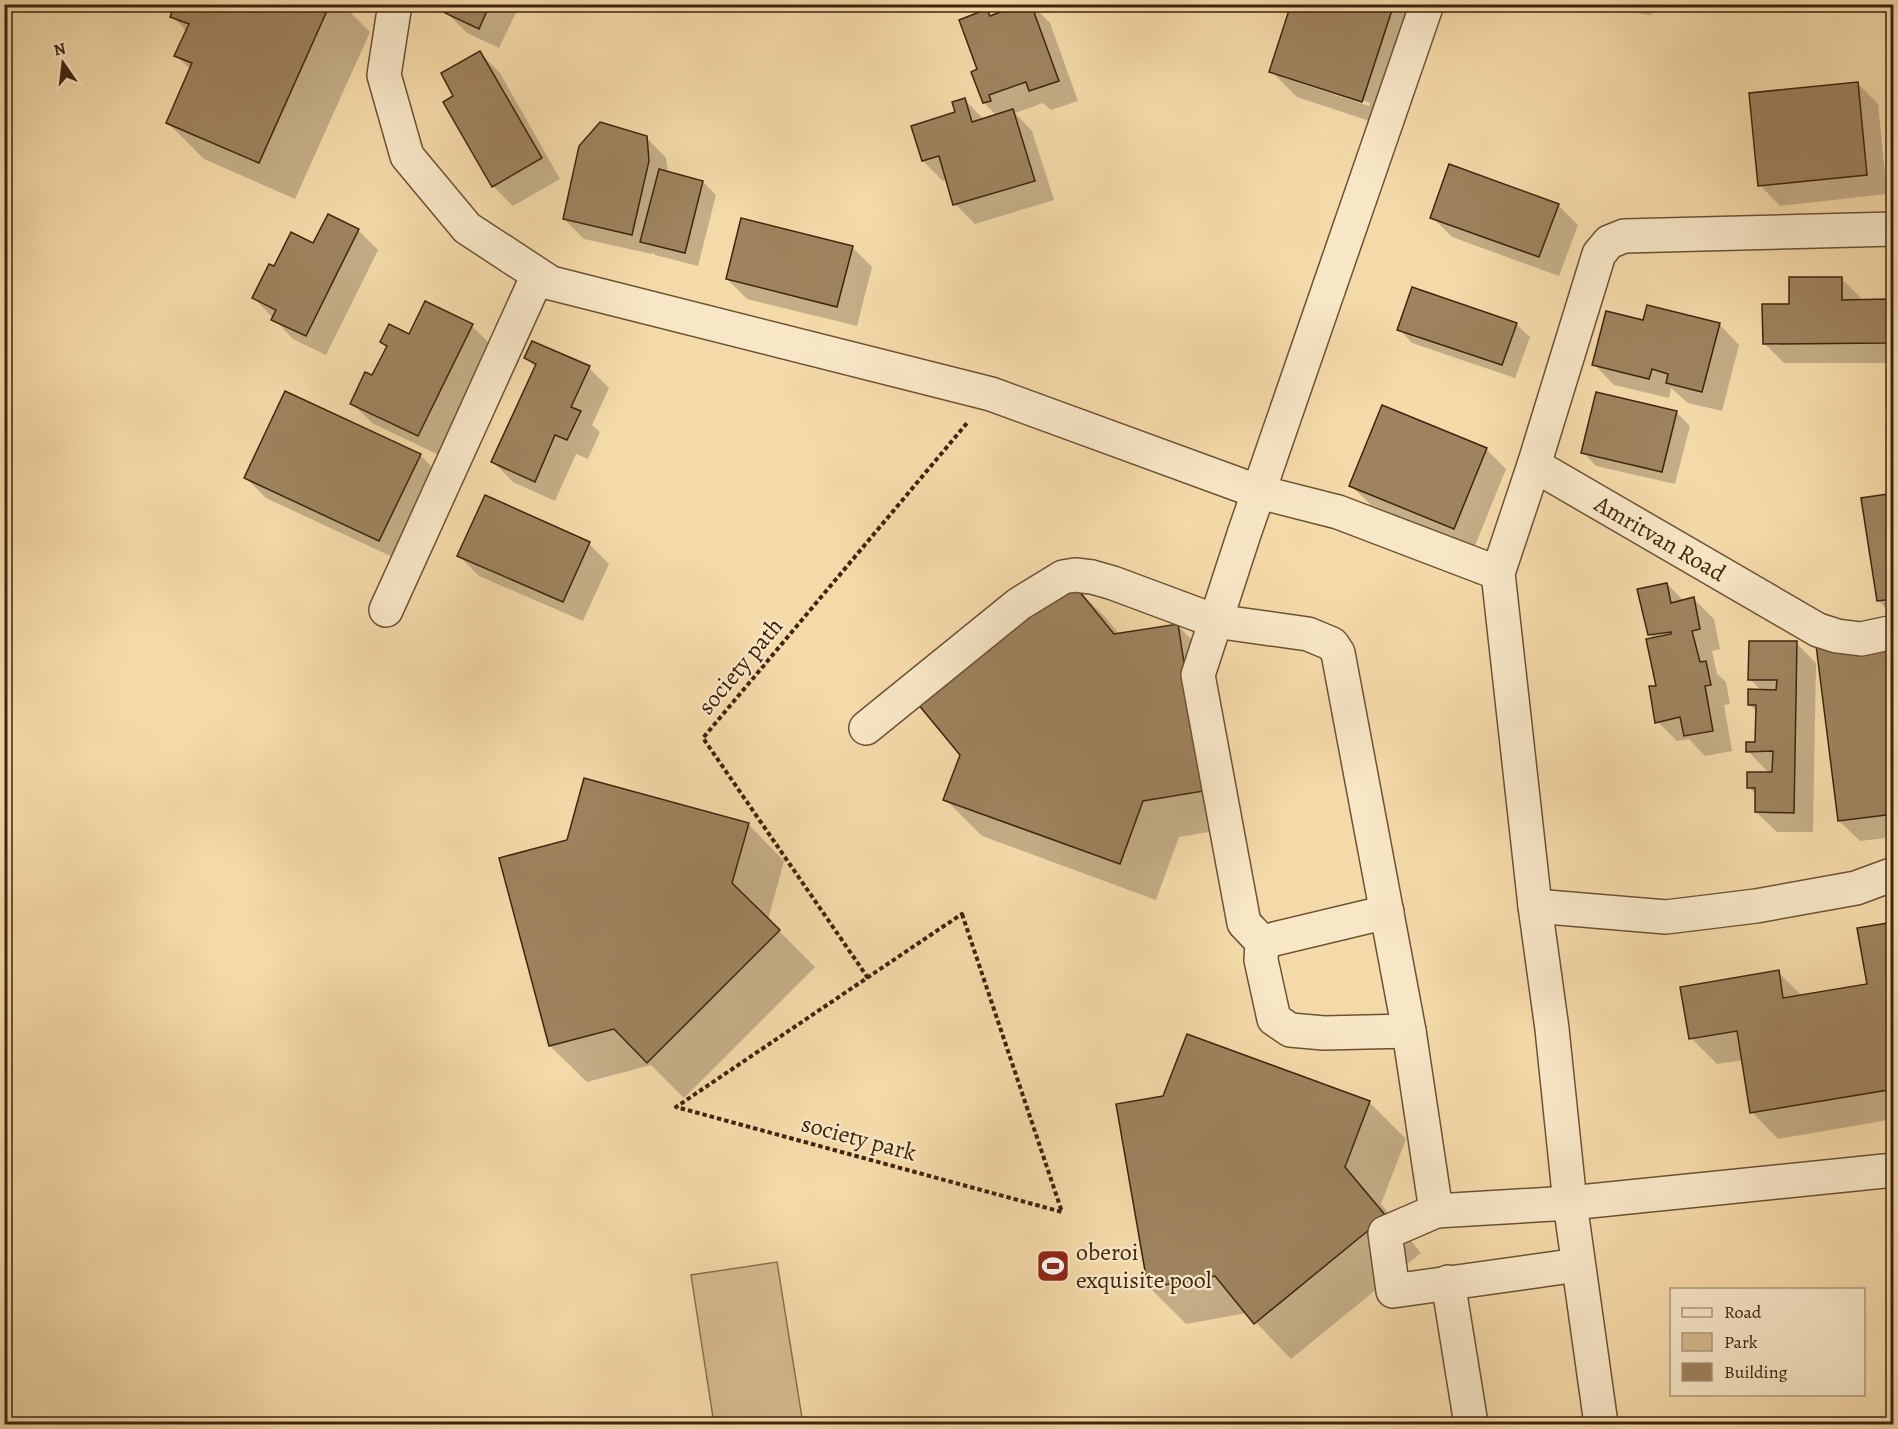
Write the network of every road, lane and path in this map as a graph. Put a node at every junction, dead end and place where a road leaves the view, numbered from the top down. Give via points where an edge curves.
1 (395, 4) edge
2 (1427, 4) edge
3 (1893, 229) edge
4 (538, 275) junction
5 (991, 394) junction
6 (1534, 465) junction
7 (1259, 492) junction
8 (1498, 573) junction
9 (386, 610) dead end
10 (1215, 621) junction
11 (1893, 632) edge
12 (866, 728) dead end
13 (1893, 874) edge
14 (1535, 906) junction
15 (1387, 912) junction
16 (1262, 942) junction
17 (868, 978) junction
18 (1409, 1031) junction
19 (1893, 1170) edge
20 (1569, 1203) junction
21 (1436, 1211) junction
22 (1578, 1265) junction
23 (1448, 1282) junction
24 (1472, 1425) edge
25 (1601, 1425) edge

1 - 4 street via 384,75 407,156 466,228
2 - 7 street
3 - 6 street via 1624,236 1609,242 1599,254
4 - 5 street via 551,284
4 - 9 street
5 - 7 street
5 - 17 path, society path via 703,738
6 - 8 street
6 - 11 street, Amritvan Road via 1818,630 1861,639
7 - 8 street via 1338,512
7 - 10 street
8 - 14 street
10 - 12 street via 1092,577 1063,577 1019,604
10 - 15 street via 1308,634 1337,649
10 - 16 street via 1198,675 1244,924
13 - 14 street via 1845,890 1666,917
14 - 20 street
15 - 16 street
15 - 18 street
16 - 18 street via 1261,960 1274,1019 1282,1026 1324,1033
17 - 17 path, society park via 676,1107 1062,1212 962,914
18 - 21 street
19 - 20 street
20 - 21 street
20 - 22 street
21 - 23 street via 1385,1233 1393,1290
22 - 23 street
22 - 25 street
23 - 24 street

